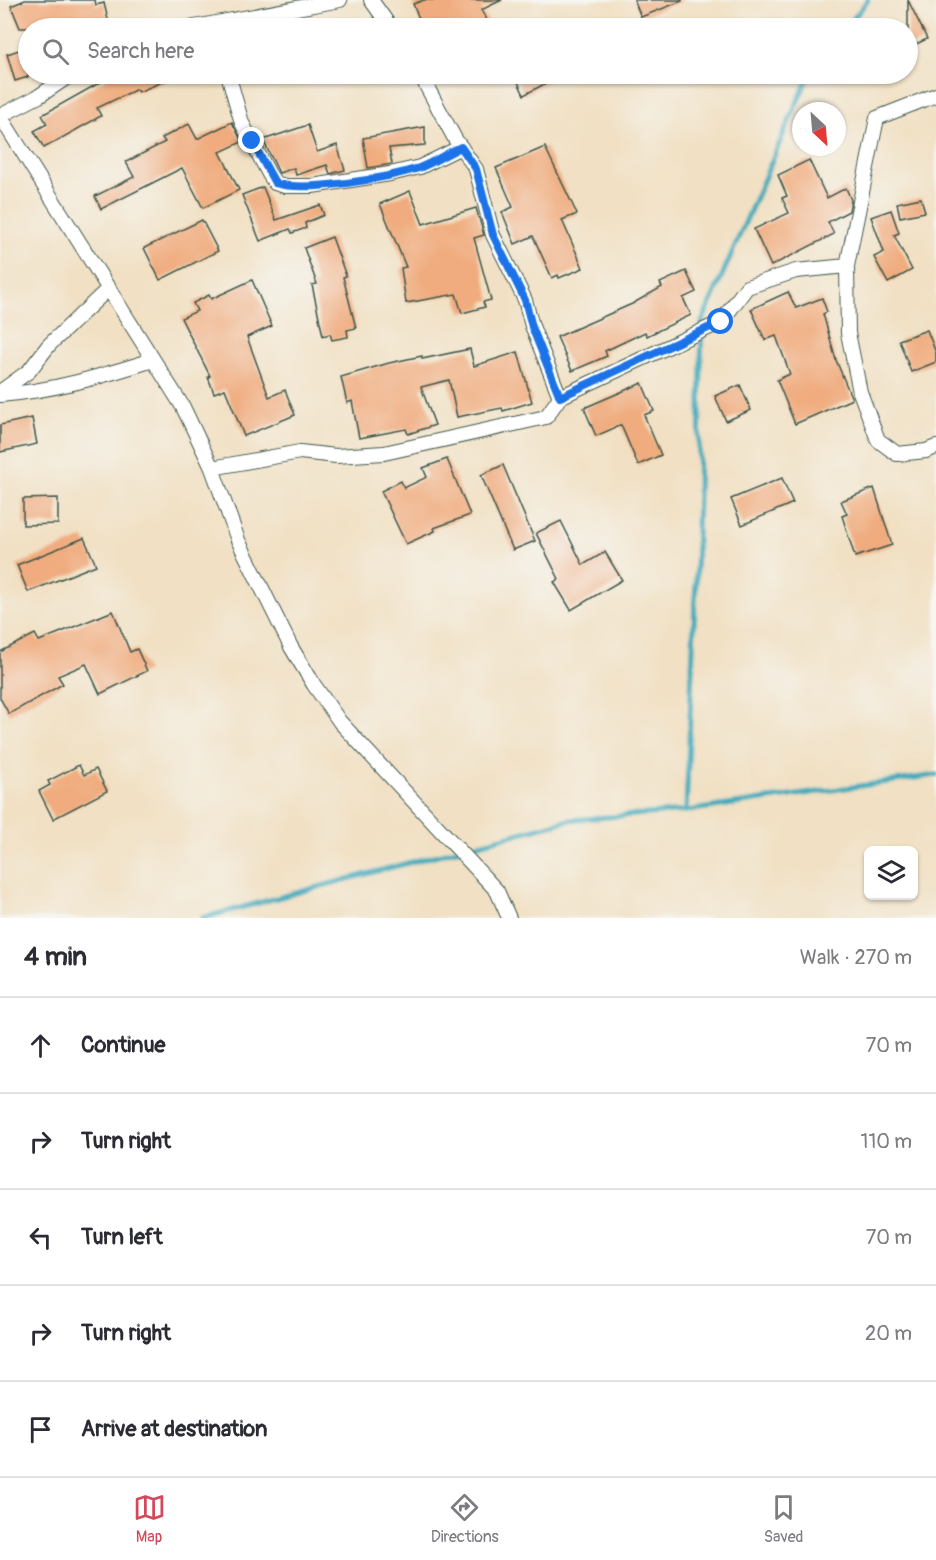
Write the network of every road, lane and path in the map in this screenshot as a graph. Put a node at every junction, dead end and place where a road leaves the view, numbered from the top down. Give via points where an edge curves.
1 (340, 0) edge
2 (371, 0) edge
3 (253, 18) edge
4 (384, 18) edge
5 (57, 84) edge
6 (231, 84) edge
7 (426, 84) edge
8 (936, 95) edge
9 (461, 147) junction
10 (847, 266) junction
11 (109, 288) junction
12 (153, 360) junction
13 (0, 393) edge
14 (560, 397) junction
15 (936, 447) edge
16 (212, 468) junction
17 (509, 918) edge

1 - 3 street
2 - 4 street
5 - 11 street via 0,116
6 - 9 street via 242,123 269,174 275,183 285,186 312,186 390,174 420,167
7 - 9 street
8 - 10 street via 877,118
9 - 14 street via 476,169 493,235 525,300
10 - 14 street via 796,271 747,287 721,322
10 - 15 street via 848,333 860,392 878,440 897,454
11 - 12 street
11 - 13 street via 49,345 29,370
12 - 13 street via 83,382 30,393
12 - 16 street via 183,407
14 - 16 street via 546,417 427,445 336,456 300,452
16 - 17 street via 238,540 314,686 340,722 497,891

